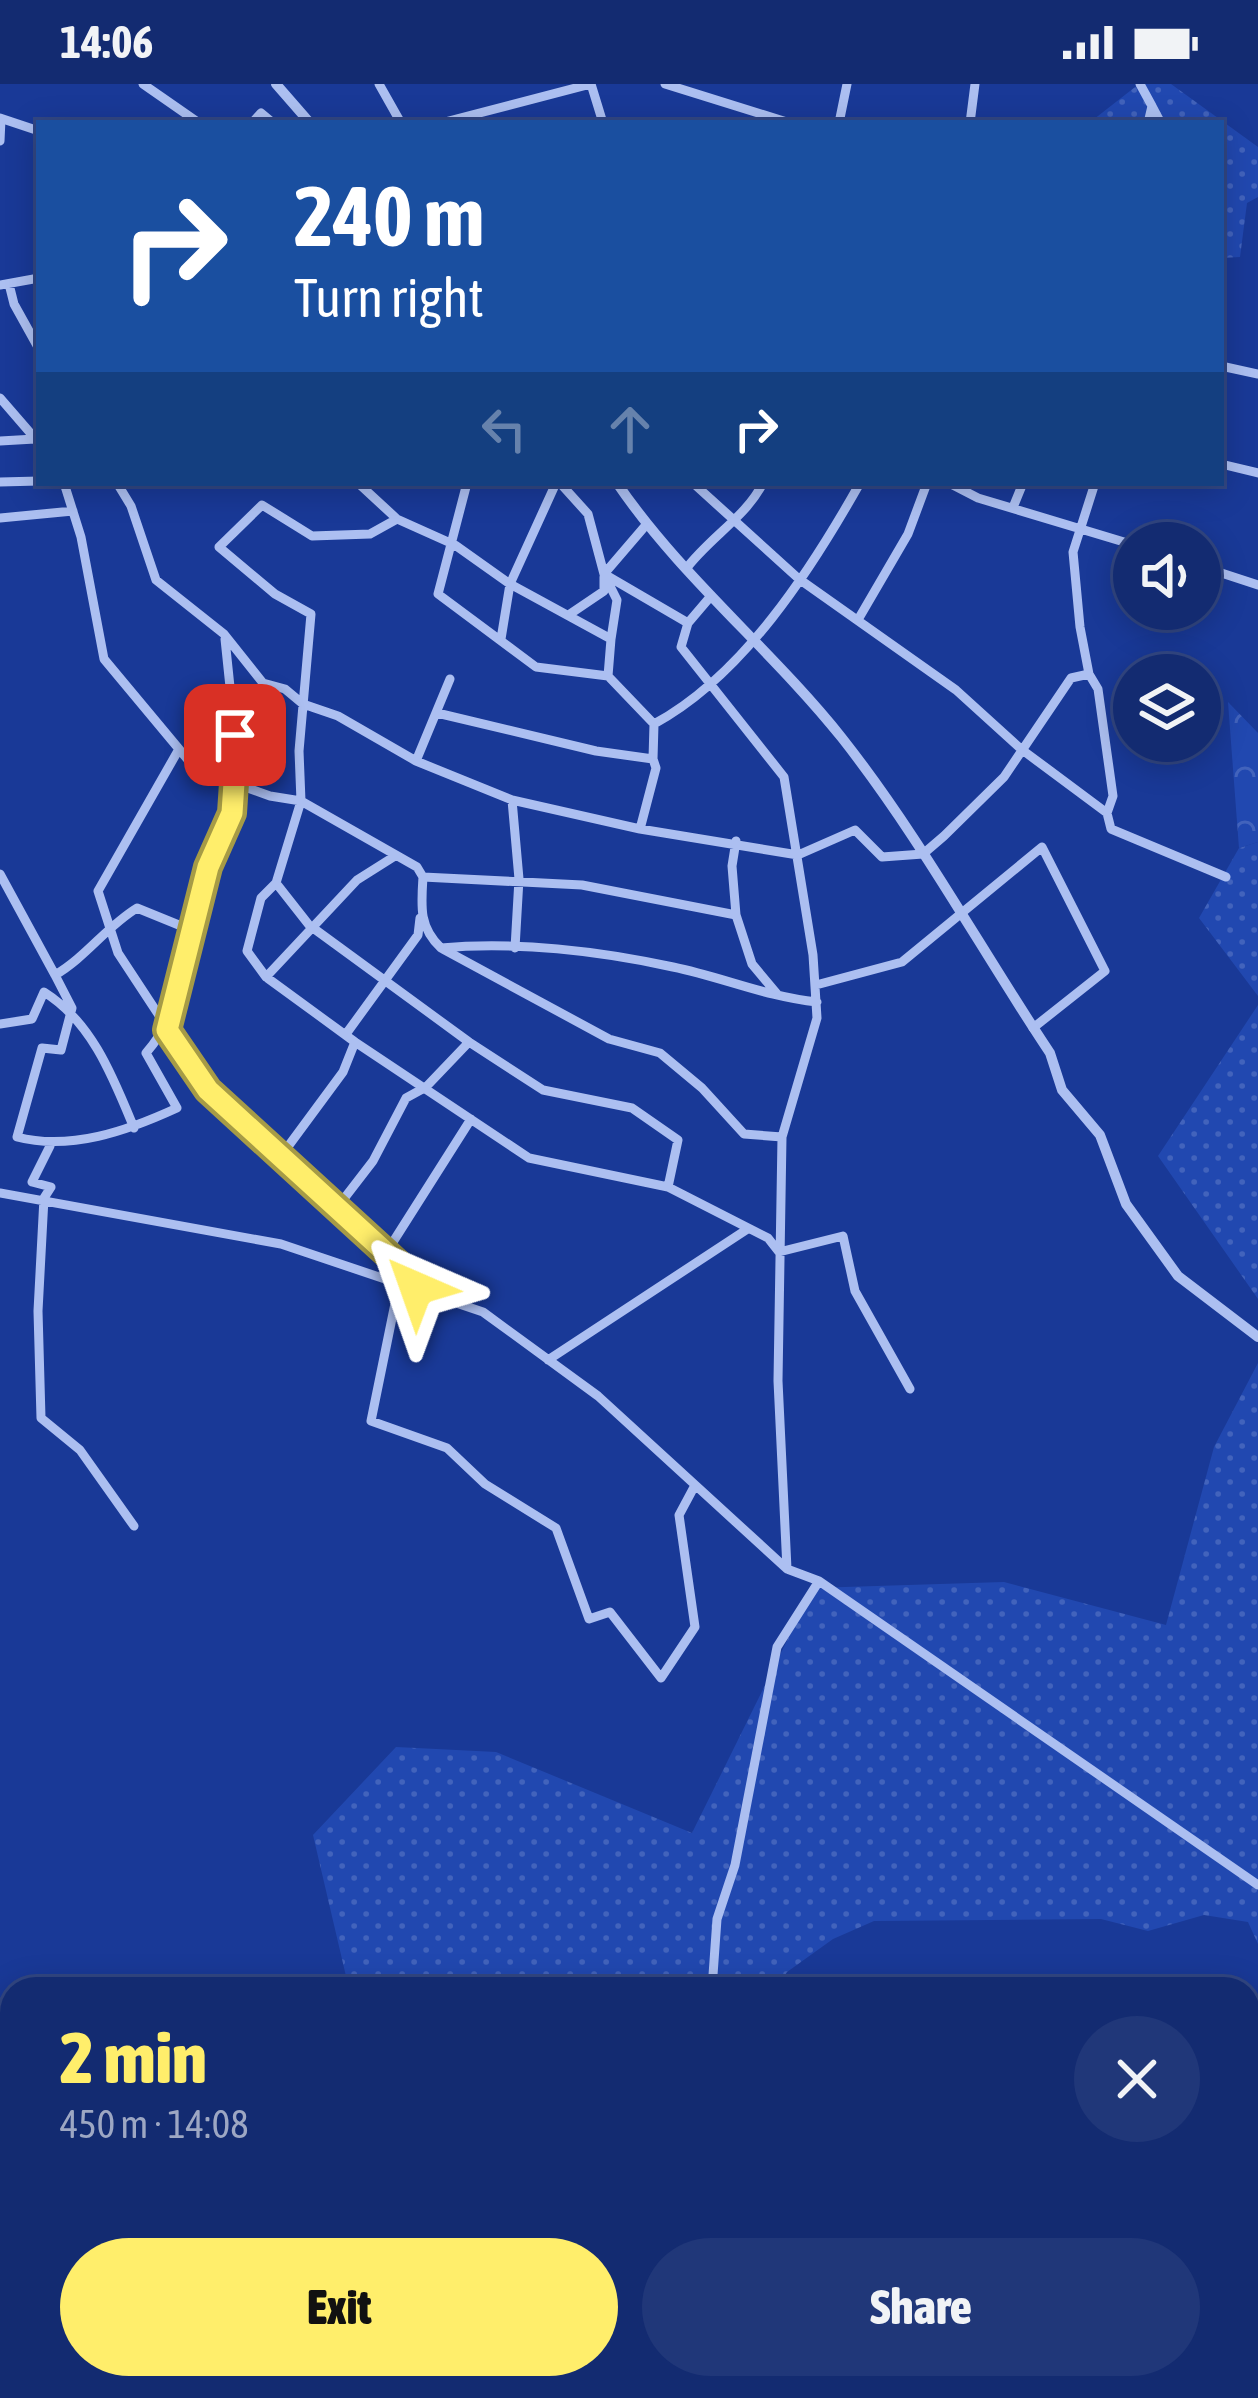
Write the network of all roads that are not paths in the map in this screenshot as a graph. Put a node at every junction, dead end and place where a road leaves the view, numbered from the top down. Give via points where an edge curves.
1 (143, 84) edge
2 (276, 84) edge
3 (379, 84) edge
4 (665, 84) edge
5 (847, 84) edge
6 (975, 84) edge
7 (1140, 84) edge
8 (1152, 106) junction
9 (1, 118) edge
10 (196, 120) edge
11 (307, 120) edge
12 (399, 120) edge
13 (453, 120) edge
14 (602, 120) edge
15 (780, 120) edge
16 (840, 120) edge
17 (970, 120) edge
18 (1149, 120) edge
19 (1159, 120) edge
20 (36, 130) edge
21 (0, 142) edge
22 (36, 279) edge
23 (4, 285) edge
24 (36, 344) edge
25 (1224, 367) edge
26 (1258, 374) edge
27 (0, 398) edge
28 (36, 440) edge
29 (0, 441) edge
30 (36, 441) edge
31 (1224, 465) edge
32 (1258, 472) edge
33 (36, 481) edge
34 (0, 482) edge
35 (65, 486) edge
36 (119, 486) edge
37 (361, 486) edge
38 (466, 486) edge
39 (557, 486) edge
40 (561, 486) edge
41 (619, 486) edge
42 (697, 486) edge
43 (762, 486) edge
44 (858, 486) edge
45 (926, 486) edge
46 (956, 486) edge
47 (1022, 486) edge
48 (1094, 486) edge
49 (1014, 506) junction
50 (74, 512) junction
51 (735, 516) junction
52 (0, 518) edge
53 (397, 519) junction
54 (646, 525) junction
55 (1082, 530) junction
56 (1113, 539) edge
57 (455, 545) junction
58 (686, 569) junction
59 (1221, 573) edge
60 (604, 574) junction
61 (799, 579) junction
62 (510, 584) junction
63 (1258, 585) edge
64 (711, 596) junction
65 (570, 614) junction
66 (859, 618) junction
67 (688, 622) junction
68 (224, 634) junction
69 (611, 638) junction
70 (500, 639) junction
71 (755, 641) junction
72 (1088, 674) junction
73 (608, 676) junction
74 (450, 679) dead end
75 (707, 682) junction
76 (303, 704) junction
77 (437, 713) junction
78 (654, 724) junction
79 (179, 749) junction
80 (1021, 749) junction
81 (652, 759) junction
82 (416, 761) junction
83 (234, 783) junction
84 (512, 800) junction
85 (301, 801) junction
86 (1107, 812) junction
87 (640, 829) junction
88 (736, 842) junction
89 (923, 854) junction
90 (798, 855) junction
91 (395, 856) junction
92 (0, 874) edge
93 (423, 877) junction
94 (1226, 877) dead end
95 (519, 879) junction
96 (276, 883) junction
97 (421, 913) junction
98 (960, 914) junction
99 (736, 915) junction
100 (310, 925) junction
101 (108, 926) junction
102 (196, 932) junction
103 (441, 948) junction
104 (514, 948) junction
105 (88, 949) junction
106 (118, 953) junction
107 (55, 975) junction
108 (266, 976) junction
109 (385, 982) junction
110 (816, 985) junction
111 (780, 998) junction
112 (817, 1002) junction
113 (70, 1017) junction
114 (0, 1024) edge
115 (1033, 1028) junction
116 (167, 1030) junction
117 (351, 1038) junction
118 (470, 1042) junction
119 (426, 1087) junction
120 (471, 1119) junction
121 (134, 1127) junction
122 (782, 1138) junction
123 (50, 1146) junction
124 (281, 1156) junction
125 (668, 1187) junction
126 (0, 1192) edge
127 (44, 1198) junction
128 (336, 1209) junction
129 (746, 1230) junction
130 (779, 1252) junction
131 (386, 1253) junction
132 (399, 1284) junction
133 (416, 1288) junction
134 (1258, 1337) edge
135 (548, 1360) junction
136 (910, 1389) dead end
137 (694, 1487) junction
138 (134, 1526) dead end
139 (788, 1569) junction
140 (819, 1582) junction
141 (1258, 1885) edge
142 (713, 1977) edge

1 - 10 street
2 - 11 street
3 - 12 street
4 - 15 street
5 - 16 street
6 - 17 street
7 - 8 street
8 - 18 street
8 - 19 street
9 - 20 street
9 - 21 street
13 - 14 street via 591,84
22 - 23 street
23 - 24 street
25 - 26 street
27 - 28 street
29 - 30 street
31 - 32 street
33 - 34 street
35 - 50 street
36 - 68 street via 155,580
37 - 53 street
38 - 57 street
39 - 62 street
40 - 60 street via 588,514
41 - 54 street
42 - 51 street
43 - 51 street
44 - 61 street
45 - 66 street
46 - 49 street
47 - 49 street
48 - 55 street
49 - 55 street
50 - 52 street
50 - 79 street via 104,659
51 - 58 street
51 - 61 street
53 - 57 street
53 - 76 street via 370,534 312,536 262,506 219,547 311,614
54 - 58 street
54 - 60 street
55 - 56 street
55 - 72 street via 1072,552
57 - 62 street
57 - 70 street via 438,594
58 - 64 street
59 - 63 street
60 - 65 street via 604,591
60 - 67 street
60 - 69 street via 616,600
61 - 66 street
61 - 71 street
62 - 65 street
62 - 70 street
64 - 67 street
64 - 71 street
65 - 69 street
66 - 80 street
67 - 75 street via 681,647
68 - 76 street via 263,683
68 - 83 street via 235,735 232,746 220,748
69 - 73 street
70 - 73 street via 536,667
71 - 75 street
71 - 89 street via 840,736
72 - 80 street via 1071,678
72 - 86 street via 1098,689 1113,796
73 - 78 street
74 - 77 street
75 - 78 street via 686,707
75 - 90 street via 784,777
76 - 82 street
76 - 85 street
77 - 81 street
77 - 82 street
78 - 81 street
79 - 83 street via 200,771
79 - 101 street via 98,891
80 - 86 street
80 - 89 street via 994,788
81 - 87 street
82 - 84 street
83 - 85 street
83 - 102 street
84 - 87 street
84 - 95 street
85 - 91 street
85 - 96 street
86 - 94 street via 1111,829
87 - 88 street
88 - 90 street
88 - 99 street
89 - 90 street via 882,857 855,830
89 - 98 street
90 - 110 street
91 - 93 street
91 - 100 street
92 - 107 street
93 - 95 street
93 - 97 street
95 - 99 street
95 - 104 street
96 - 100 street
96 - 108 street via 261,898 247,951
97 - 103 street
97 - 109 street via 418,935
98 - 110 street via 902,962
98 - 115 street
98 - 115 street via 1042,847 1105,971
99 - 111 street via 752,964
100 - 108 street
100 - 109 street
101 - 102 street via 137,908
101 - 105 street
101 - 106 street
102 - 116 street
103 - 104 street
103 - 122 street via 609,1040 660,1053 744,1135
104 - 111 street via 668,966
105 - 106 street
105 - 107 street
106 - 116 street
107 - 113 street
108 - 117 street
109 - 117 street
109 - 118 street
110 - 112 street
111 - 112 street
112 - 122 street
113 - 114 street via 44,992 32,1019
113 - 121 street via 93,1039
113 - 123 street via 61,1050 42,1048 15,1131
115 - 134 street via 1062,1090 1100,1135 1126,1204 1178,1276
116 - 121 street via 146,1058 176,1108
116 - 124 street via 208,1090
117 - 119 street
117 - 124 street via 343,1072
118 - 119 street
118 - 125 street via 543,1090 632,1108 678,1140
119 - 120 street
119 - 128 street via 406,1098 374,1161
120 - 125 street via 529,1158
120 - 131 street
121 - 123 street
122 - 130 street
123 - 127 street via 32,1182 51,1187
124 - 128 street
125 - 129 street
126 - 127 street
127 - 132 street via 281,1244
127 - 138 street via 41,1418 80,1450
128 - 131 street
129 - 130 street
129 - 135 street
130 - 136 street via 843,1236 855,1291
130 - 139 street
131 - 133 street
132 - 133 street
132 - 137 street via 371,1421 447,1448 485,1484 556,1528 590,1618 610,1612 661,1678 695,1627 679,1515
133 - 135 street via 483,1312
135 - 137 street
137 - 139 street
139 - 140 street
140 - 141 street
140 - 142 street via 777,1646 717,1919

